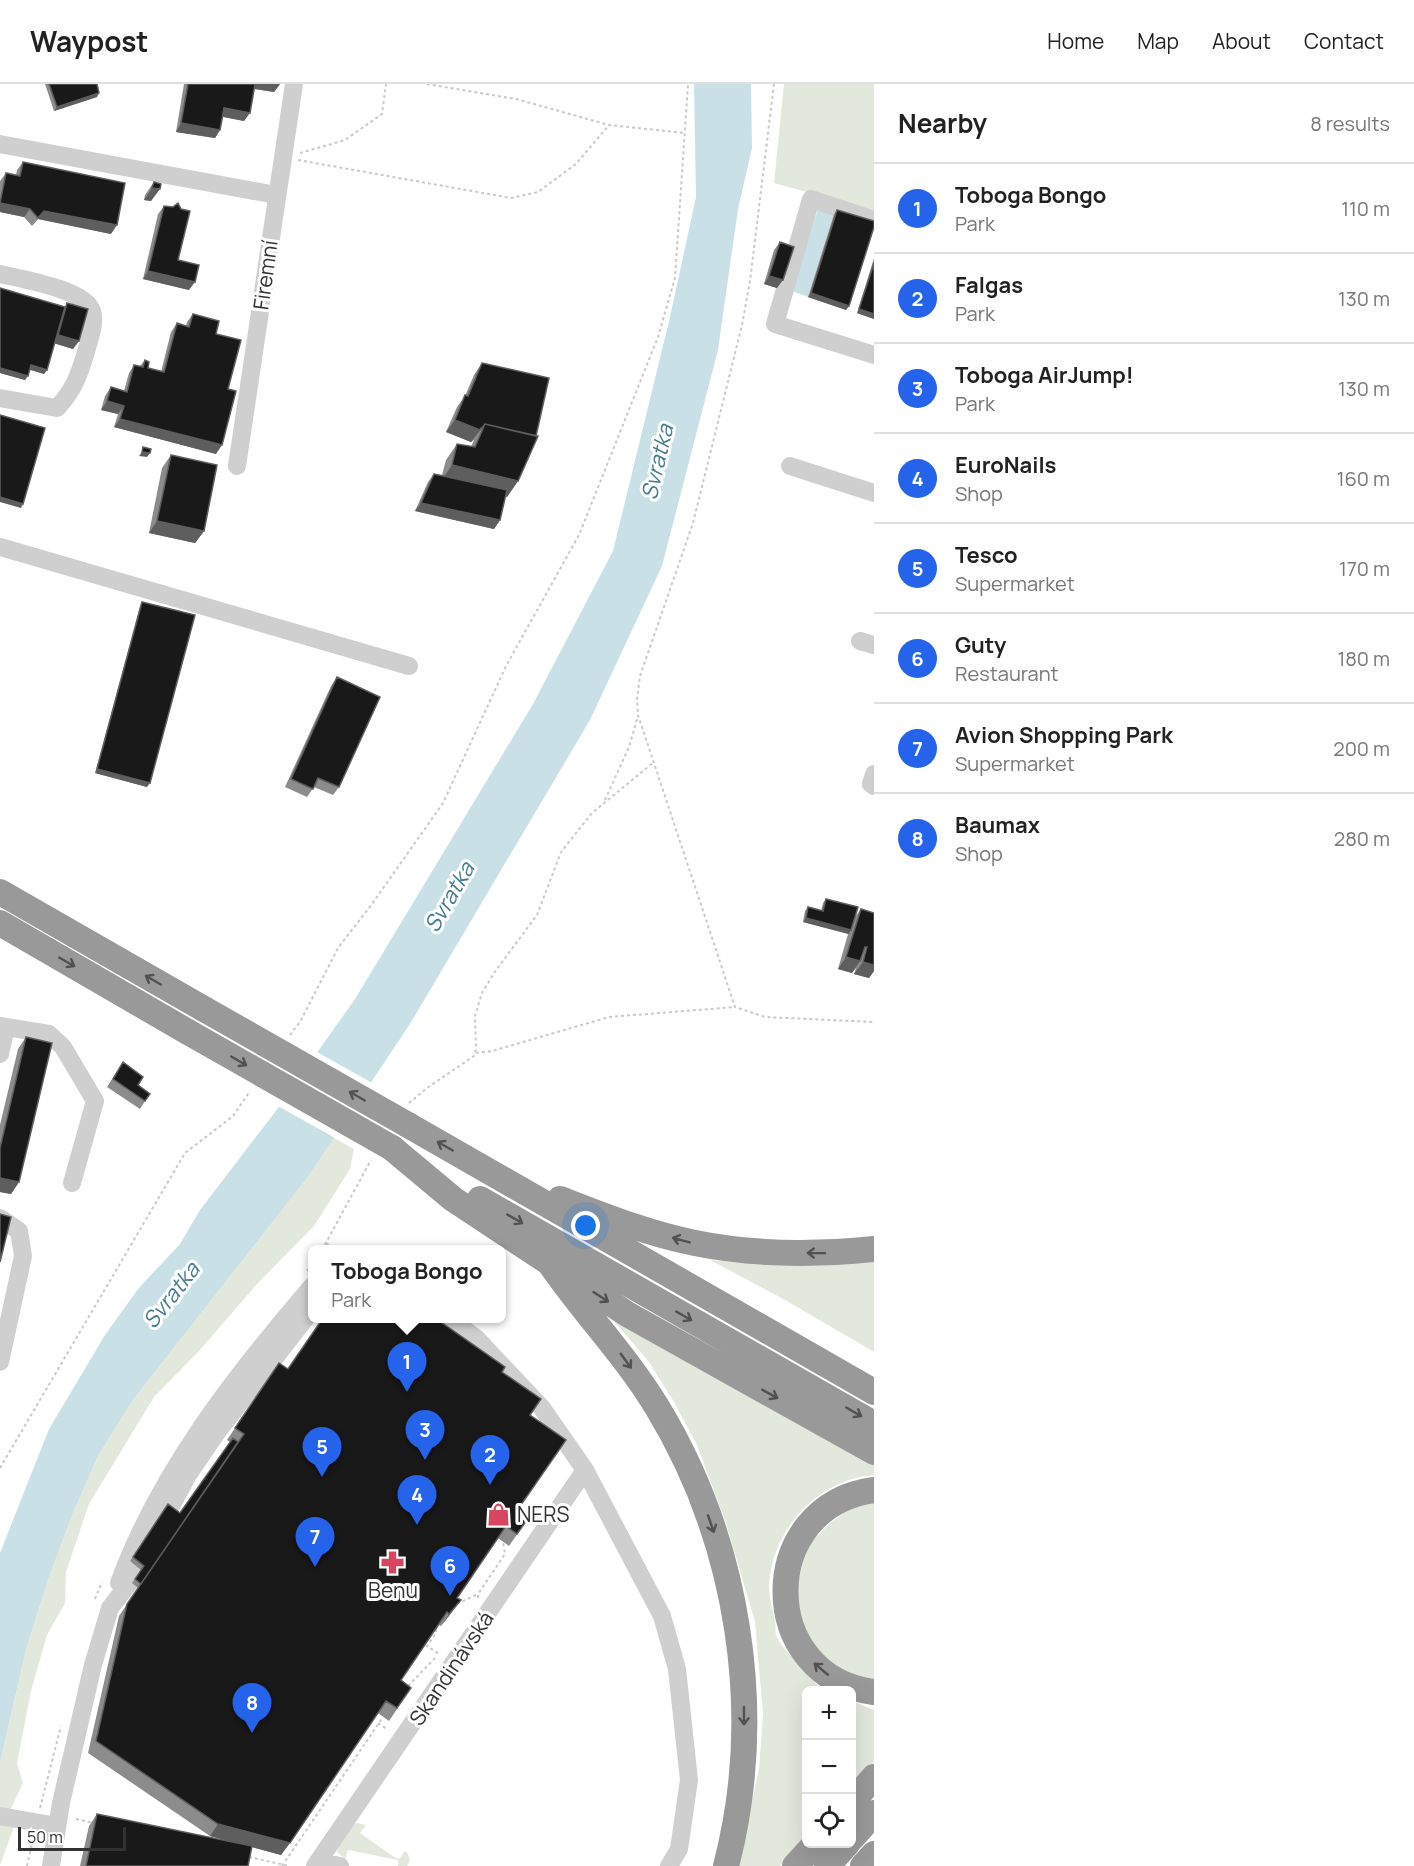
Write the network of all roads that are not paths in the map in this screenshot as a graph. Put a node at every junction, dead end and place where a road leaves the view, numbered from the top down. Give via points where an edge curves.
1 (294, 84) edge
2 (0, 144) edge
3 (276, 195) junction
4 (874, 220) edge
5 (0, 274) edge
6 (874, 355) edge
7 (0, 398) edge
8 (237, 466) dead end
9 (790, 466) dead end
10 (874, 493) edge
11 (0, 547) edge
12 (409, 666) dead end
13 (874, 774) edge
14 (874, 786) edge
15 (0, 892) edge
16 (0, 923) edge
17 (3, 1026) edge
18 (0, 1054) edge
19 (382, 1154) junction
20 (482, 1168) junction
21 (72, 1183) dead end
22 (0, 1218) edge
23 (874, 1249) edge
24 (551, 1265) junction
25 (308, 1291) edge
26 (308, 1315) edge
27 (456, 1323) edge
28 (0, 1362) edge
29 (874, 1392) edge
30 (874, 1424) edge
31 (874, 1452) edge
32 (585, 1470) junction
33 (874, 1490) edge
34 (110, 1608) junction
35 (874, 1692) edge
36 (874, 1777) edge
37 (856, 1797) edge
38 (874, 1813) edge
39 (8, 1818) edge
40 (58, 1821) junction
41 (856, 1833) edge
42 (811, 1848) edge
43 (843, 1848) edge
44 (874, 1854) edge
45 (317, 1864) edge
46 (51, 1866) edge
47 (340, 1866) edge
48 (669, 1866) edge
49 (726, 1866) edge
50 (795, 1866) edge
51 (827, 1866) edge
52 (863, 1866) edge

1 - 3 street, Firemní
2 - 3 street
3 - 8 street, Firemní
4 - 6 street via 811,199 775,324
5 - 7 street via 82,299 92,309 93,326 77,381 57,408
9 - 10 street
11 - 12 street
13 - 14 street
20 -> 15 highway, bridge via 408,1114 204,1009
16 -> 19 highway, bridge via 188,1032
17 - 18 street
17 - 21 street via 49,1034 63,1047 95,1101
19 - 24 highway
19 -> 30 highway
23 -> 20 highway via 785,1252 695,1243 615,1220
20 - 29 highway
22 - 28 street via 19,1231 22,1256
24 -> 31 highway via 627,1314
24 -> 49 highway via 658,1408 690,1470 726,1571 737,1630 744,1713 741,1785
25 - 34 street via 195,1436 145,1523
26 - 34 street via 188,1475 130,1582
27 - 32 street via 476,1338 542,1408
32 - 45 street, Skandinávská
32 - 48 street via 662,1616 677,1669 689,1780 679,1849
35 -> 33 highway via 839,1682 806,1654 792,1629 784,1587 789,1559 812,1522 834,1504
34 - 40 street via 103,1630 106,1653 92,1715 71,1757
36 - 37 highway
38 - 41 highway
39 - 40 street via 36,1823
40 - 46 street
42 - 50 highway
43 - 51 highway
44 - 52 highway
45 - 47 street

